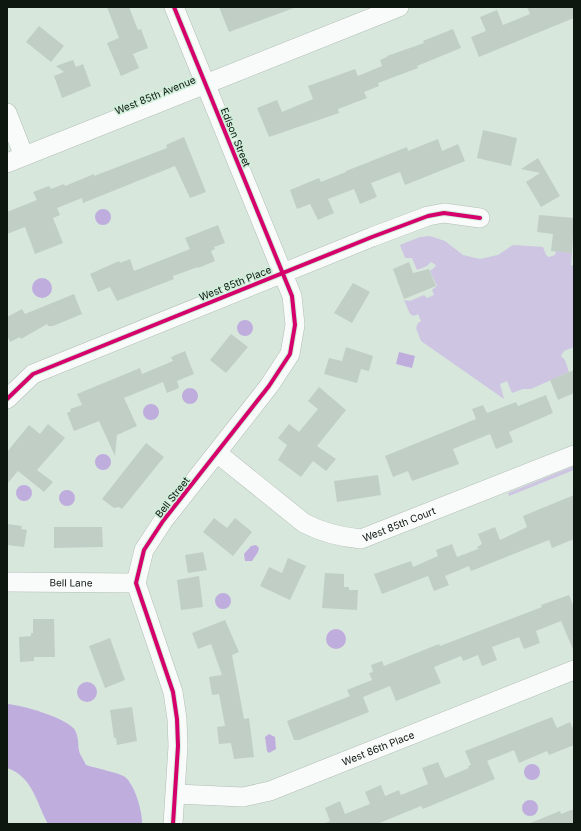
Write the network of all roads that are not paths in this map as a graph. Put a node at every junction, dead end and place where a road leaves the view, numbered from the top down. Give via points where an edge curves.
1 (174, 7) edge
2 (399, 7) edge
3 (205, 84) junction
4 (7, 113) edge
5 (16, 160) edge
6 (480, 218) dead end
7 (283, 272) junction
8 (7, 399) edge
9 (217, 453) junction
10 (574, 455) edge
11 (7, 582) edge
12 (136, 583) junction
13 (574, 670) edge
14 (176, 794) junction
15 (173, 824) edge

1 - 3 street, Edison Street
2 - 3 street, West 85th Avenue
3 - 5 street, West 85th Avenue
3 - 7 street, Edison Street
4 - 5 street
6 - 7 street, West 85th Place via 444,213 428,216
7 - 8 street, West 85th Place via 33,374
7 - 9 street, Bell Street via 292,296 295,325 290,354 269,386
9 - 10 street, West 85th Court via 304,523 319,531 361,539
9 - 12 street, Bell Street via 163,521 144,550
11 - 12 street, Bell Lane
12 - 14 street via 173,692 178,746
13 - 14 street, West 86th Place via 270,791 243,797
14 - 15 street

